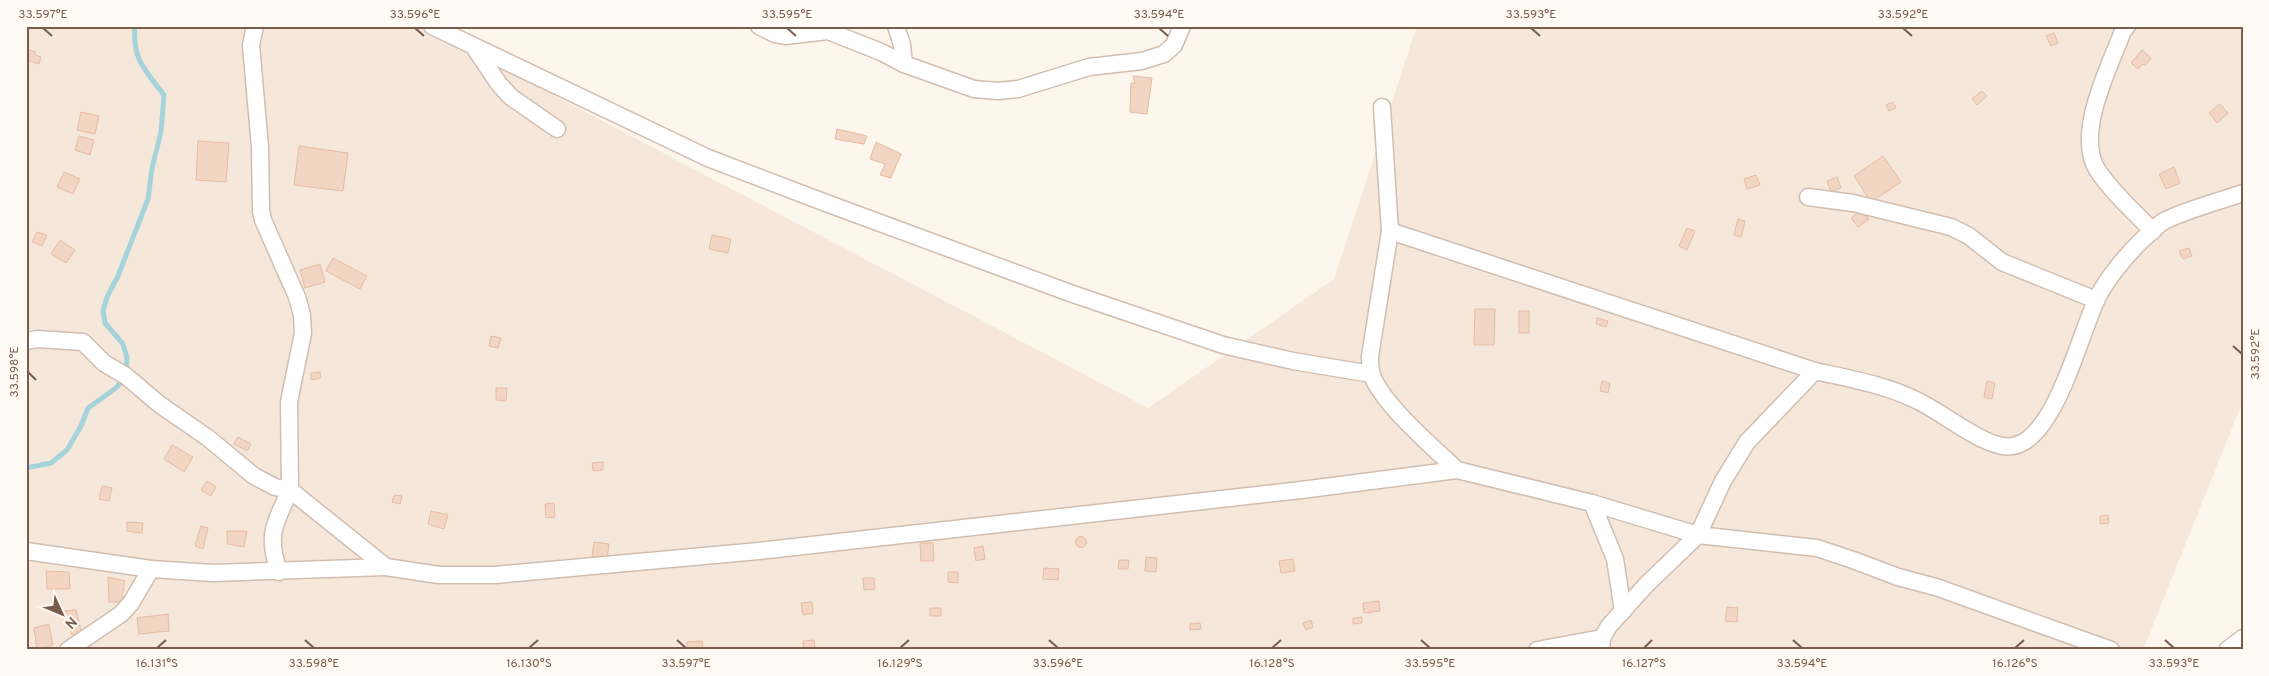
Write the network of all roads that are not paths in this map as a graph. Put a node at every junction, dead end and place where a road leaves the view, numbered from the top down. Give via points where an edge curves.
1 (255, 26) edge
2 (432, 26) edge
3 (759, 26) edge
4 (896, 26) edge
5 (1182, 26) edge
6 (2127, 26) edge
7 (476, 49) junction
8 (904, 64) junction
9 (1382, 107) dead end
10 (558, 129) dead end
11 (2243, 193) edge
12 (1808, 197) dead end
13 (1390, 231) junction
14 (2153, 231) junction
15 (2096, 300) junction
16 (26, 341) edge
17 (1815, 371) junction
18 (1371, 374) junction
19 (1458, 470) junction
20 (290, 490) junction
21 (1592, 503) junction
22 (1698, 535) junction
23 (26, 552) edge
24 (386, 567) junction
25 (151, 569) junction
26 (279, 572) junction
27 (1623, 611) junction
28 (2243, 638) edge
29 (1602, 644) edge
30 (68, 650) edge
31 (1537, 650) edge
32 (2112, 650) edge
33 (2226, 650) edge

1 - 20 street via 251,45 260,147 261,211 297,297 304,333 289,402
2 - 7 street
3 - 8 street via 785,36 828,32
4 - 8 street
5 - 8 street via 1174,45 1164,54 1142,61 1088,67 1018,89 974,89
6 - 14 street via 2093,114 2089,137 2091,155 2116,193
7 - 10 street via 511,97
7 - 18 street via 708,158 1070,293 1223,345
9 - 13 street
11 - 14 street via 2163,222
12 - 15 street via 1853,203 1952,227 2002,262
13 - 17 street
13 - 18 street via 1370,356
14 - 15 street via 2122,264
15 - 17 street via 2059,396 2037,432 2022,443 2005,447 1989,442 1910,398 1874,383
16 - 20 street via 84,342 104,363 126,376 254,476
17 - 22 street via 1747,442 1723,481
18 - 19 street via 1379,389 1417,433
19 - 21 street
19 - 24 street via 759,551 534,572 439,575
20 - 24 street
20 - 26 street via 272,532 273,554
21 - 22 street
21 - 27 street via 1615,559
22 - 27 street
22 - 32 street via 1817,548
23 - 25 street
24 - 26 street
25 - 26 street via 213,573
25 - 30 street via 121,614
27 - 29 street via 1609,626
28 - 33 street
29 - 31 street

